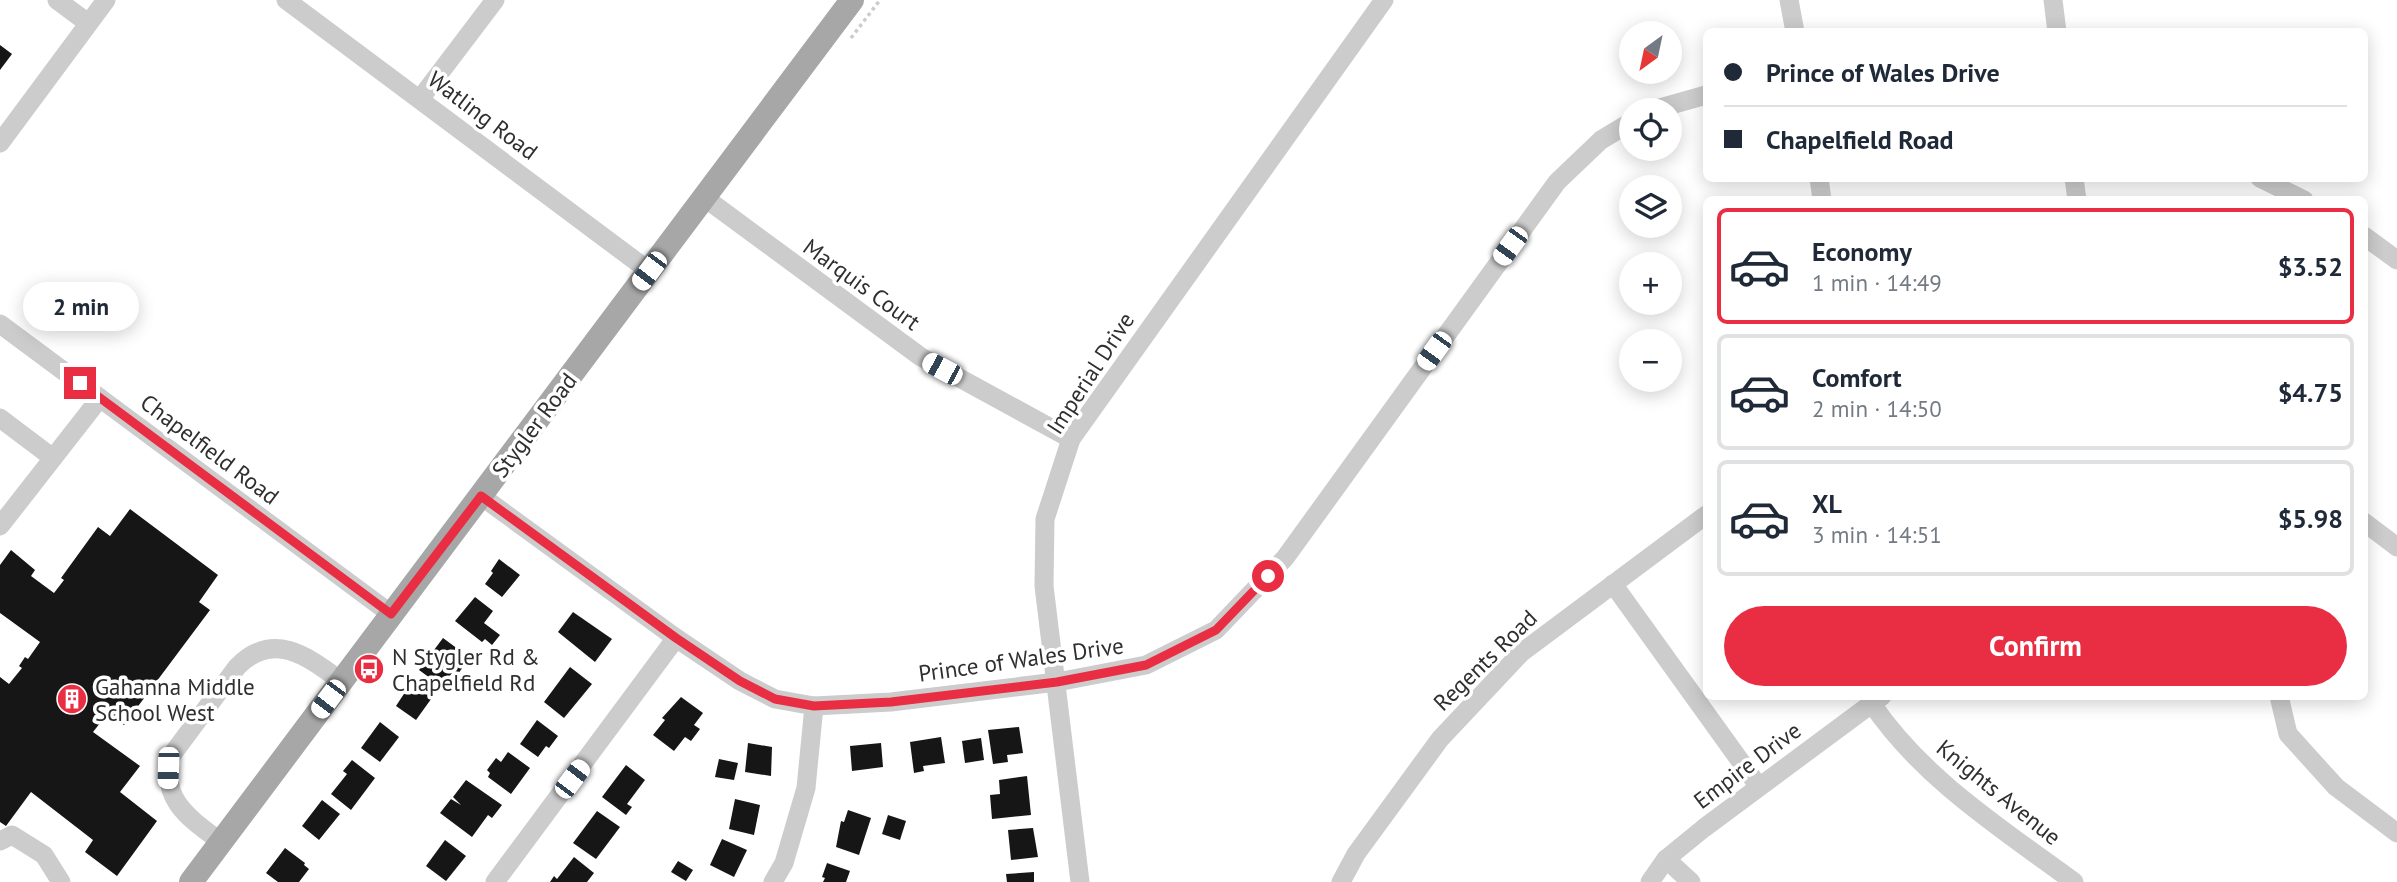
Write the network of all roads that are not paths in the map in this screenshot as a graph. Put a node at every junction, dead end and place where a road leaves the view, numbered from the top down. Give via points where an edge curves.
1 (57, 0) edge
2 (106, 0) edge
3 (286, 0) edge
4 (495, 0) edge
5 (852, 0) edge
6 (1384, 0) edge
7 (1789, 0) edge
8 (2053, 0) edge
9 (88, 23) junction
10 (1793, 28) edge
11 (2056, 28) edge
12 (1703, 96) edge
13 (420, 99) junction
14 (1682, 102) edge
15 (1619, 129) edge
16 (0, 143) edge
17 (2268, 182) edge
18 (2296, 196) edge
19 (705, 198) junction
20 (2368, 239) edge
21 (2397, 260) edge
22 (649, 271) junction
23 (0, 324) edge
24 (100, 398) junction
25 (0, 418) edge
26 (1072, 439) junction
27 (53, 458) junction
28 (481, 496) junction
29 (1703, 517) edge
30 (2368, 525) edge
31 (0, 526) edge
32 (2397, 547) edge
33 (1613, 584) junction
34 (391, 614) junction
35 (676, 638) junction
36 (341, 681) junction
37 (1057, 682) junction
38 (1877, 700) edge
39 (2280, 700) edge
40 (814, 706) junction
41 (1759, 787) junction
42 (2397, 832) edge
43 (0, 841) edge
44 (221, 842) junction
45 (1666, 859) junction
46 (61, 882) edge
47 (191, 882) edge
48 (495, 882) edge
49 (773, 882) edge
50 (1080, 882) edge
51 (1341, 882) edge
52 (1650, 882) edge
53 (1691, 882) edge
54 (2074, 882) edge

1 - 9 street
2 - 9 street
3 - 13 street, Watling Road
4 - 13 street
5 - 19 main road, Stygler Road
6 - 26 street, Imperial Drive
7 - 10 street
8 - 11 street
9 - 16 street
12 - 14 street
13 - 22 street, Watling Road
15 - 37 street, Prince of Wales Drive via 1601,140 1557,183 1285,558 1216,630 1146,665
17 - 18 street
19 - 22 main road, Stygler Road
19 - 26 street, Marquis Court via 921,357
20 - 21 street
22 - 28 main road, Stygler Road
23 - 24 street, Chapelfield Road
24 - 27 street
24 - 34 street, Chapelfield Road
25 - 27 street
26 - 37 street, Imperial Drive via 1045,519 1044,586
27 - 31 street
28 - 34 main road, Stygler Road
28 - 35 street, Prince of Wales Drive
29 - 33 street, Regents Road
30 - 32 street
33 - 41 street
33 - 51 street, Regents Road via 1521,653 1440,738 1356,854
34 - 36 main road, Stygler Road
35 - 40 street, Prince of Wales Drive via 775,699
35 - 48 street
36 - 44 main road, Stygler Road
36 - 44 street via 289,650 260,650 237,667 171,756 168,768 177,804
37 - 40 street, Prince of Wales Drive via 891,702
37 - 50 street, Imperial Drive
38 - 41 street, Empire Drive
38 - 54 street, Knights Avenue via 1892,733 1947,788
39 - 42 street via 2288,734 2336,787
40 - 49 street via 806,788 784,863
41 - 45 street, Empire Drive
43 - 46 street via 12,835 44,855
44 - 47 main road, Stygler Road
45 - 52 street, Empire Drive
45 - 53 street

